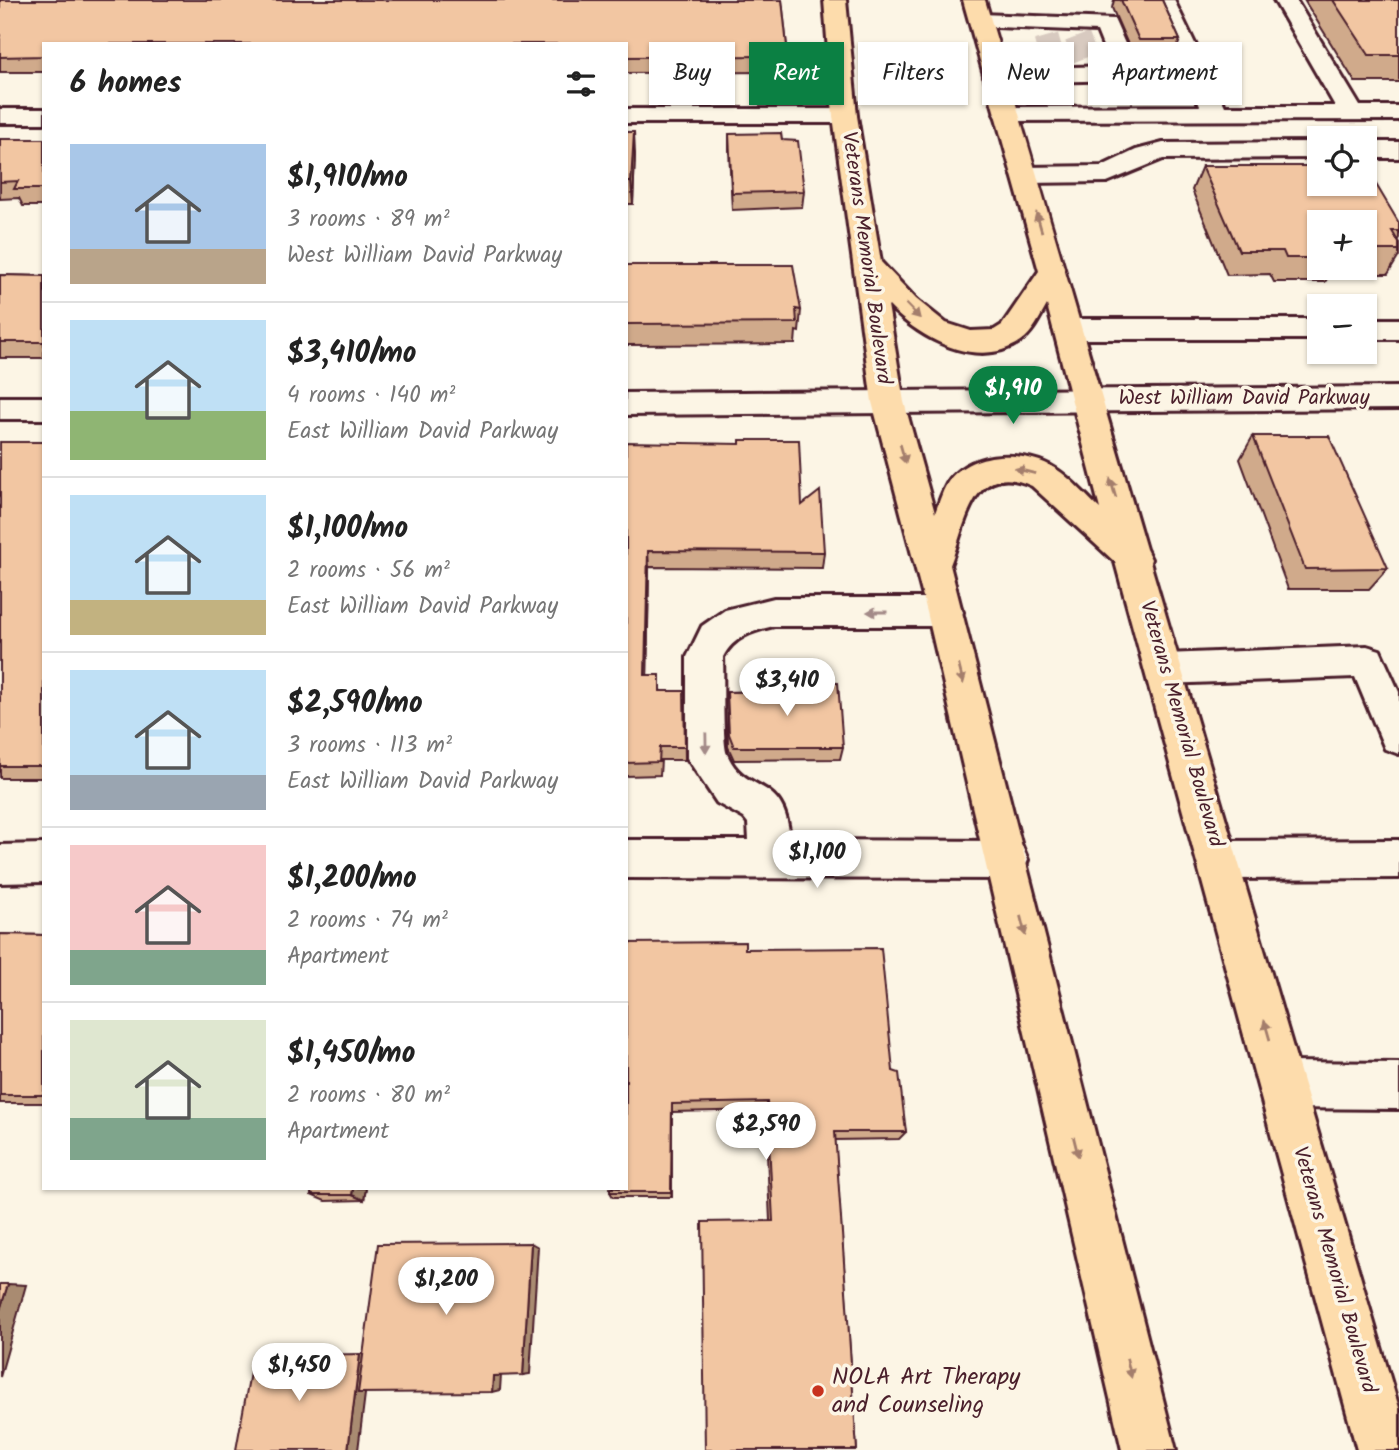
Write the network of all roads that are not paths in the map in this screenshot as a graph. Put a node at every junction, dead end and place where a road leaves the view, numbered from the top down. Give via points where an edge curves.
1 (1163, 0) edge
2 (1285, 0) edge
3 (840, 6) edge
4 (974, 9) edge
5 (985, 42) edge
6 (1037, 42) tunnel mouth
7 (1114, 42) edge
8 (1074, 48) edge
9 (1074, 48) edge
10 (1081, 48) junction
11 (1088, 52) tunnel mouth
12 (1004, 105) edge
13 (1156, 105) edge
14 (1353, 113) junction
15 (1399, 113) edge
16 (1006, 114) junction
17 (1108, 114) junction
18 (1160, 114) junction
19 (1216, 114) junction
20 (0, 116) edge
21 (42, 116) edge
22 (628, 116) edge
23 (845, 116) junction
24 (1307, 150) edge
25 (1377, 150) edge
26 (1399, 150) edge
27 (1025, 175) junction
28 (865, 262) junction
29 (1053, 271) junction
30 (1068, 329) junction
31 (1307, 329) edge
32 (1377, 329) edge
33 (1399, 329) edge
34 (1086, 398) junction
35 (1399, 398) edge
36 (888, 402) junction
37 (628, 404) edge
38 (0, 408) edge
39 (42, 408) edge
40 (1134, 559) junction
41 (933, 564) junction
42 (945, 612) junction
43 (1165, 668) junction
44 (1399, 737) edge
45 (628, 859) edge
46 (771, 859) junction
47 (1399, 859) edge
48 (1007, 860) junction
49 (1219, 860) junction
50 (42, 863) edge
51 (0, 864) edge
52 (1282, 1085) junction
53 (1399, 1086) edge
54 (1149, 1450) edge
55 (1384, 1450) edge

1 - 19 street
2 - 14 street
3 - 23 main road, Veterans Memorial Boulevard
4 - 5 main road, Veterans Memorial Boulevard
4 - 6 street
7 - 10 street via 1107,24
8 - 10 street
9 - 10 street
10 - 11 street
10 - 17 street
12 - 16 main road, Veterans Memorial Boulevard
13 - 18 street
14 - 15 street
14 - 19 street
16 - 17 street
16 - 27 main road, Veterans Memorial Boulevard
17 - 18 street
18 - 19 street
20 - 21 street
22 - 23 street
23 - 28 main road, Veterans Memorial Boulevard
24 - 27 street via 1163,151 1107,174
25 - 26 street
29 -> 27 main road, Veterans Memorial Boulevard
28 -> 29 main road via 928,327 944,337 970,341 1014,332
28 - 36 main road, Veterans Memorial Boulevard
29 - 30 main road, Veterans Memorial Boulevard
30 - 31 street
30 - 34 main road, Veterans Memorial Boulevard
32 - 33 street
34 - 35 street, West William David Parkway
34 - 36 street, West William David Parkway
40 -> 34 main road, Veterans Memorial Boulevard
36 - 37 street, West William David Parkway
36 -> 41 main road, Veterans Memorial Boulevard
38 - 39 street
40 -> 41 main road via 1044,477 1024,468 1002,468 979,473 962,488
40 - 43 main road, Veterans Memorial Boulevard
41 - 42 main road, Veterans Memorial Boulevard
42 -> 46 street via 774,612 738,620 715,637 705,657 707,758 731,790 758,804 768,818
42 -> 48 main road, Veterans Memorial Boulevard
43 - 44 street via 1367,661
43 - 49 main road, Veterans Memorial Boulevard
45 - 46 street
46 - 48 street
47 - 49 street
48 -> 54 main road, Veterans Memorial Boulevard
52 -> 49 main road, Veterans Memorial Boulevard
50 - 51 street
52 - 53 street
52 - 55 main road, Veterans Memorial Boulevard

